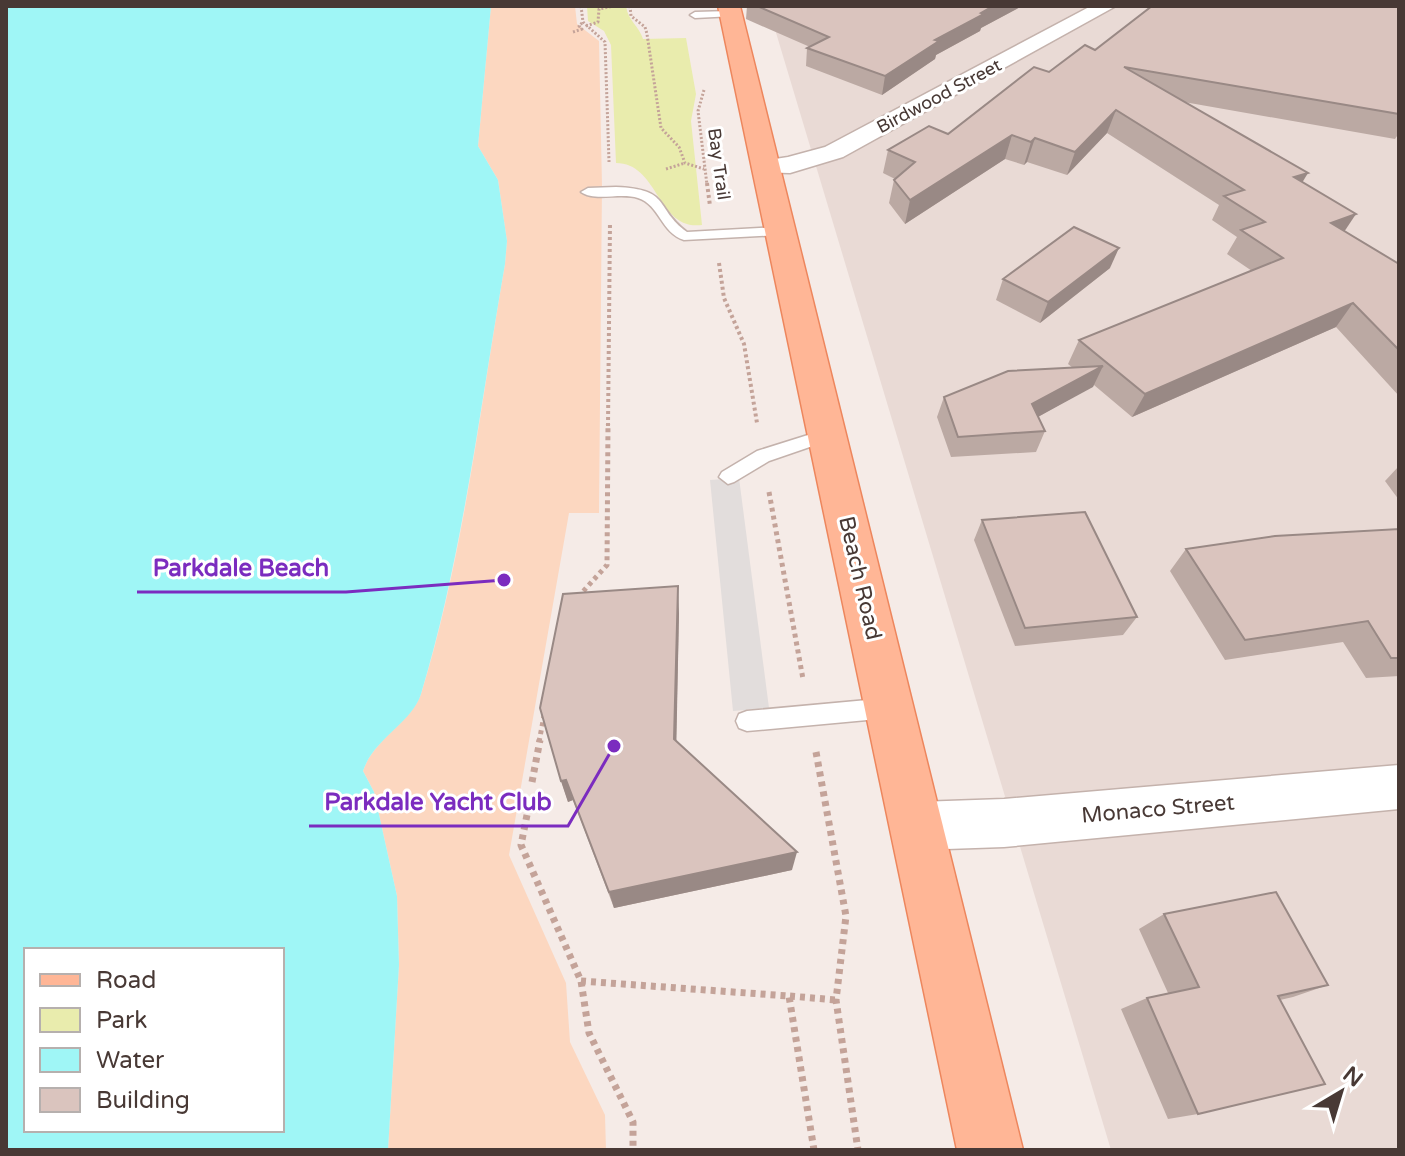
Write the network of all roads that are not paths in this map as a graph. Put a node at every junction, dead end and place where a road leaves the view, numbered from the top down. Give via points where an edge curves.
1 (1106, 6) edge
2 (718, 12) edge
3 (765, 167) junction
4 (588, 192) dead end
5 (779, 231) junction
6 (827, 435) junction
7 (728, 477) dead end
8 (889, 708) junction
9 (747, 721) dead end
10 (1399, 787) edge
11 (918, 826) junction
12 (990, 1150) edge

1 - 3 street, Birdwood Street via 834,152
2 - 3 main road, Beach Road
3 - 5 main road, Beach Road
4 - 5 lane via 624,190 647,196 684,236
5 - 6 main road, Beach Road
6 - 7 lane via 763,456
6 - 8 main road, Beach Road
8 - 9 lane
8 - 11 main road, Beach Road
10 - 11 street, Monaco Street
11 - 12 main road, Beach Road

